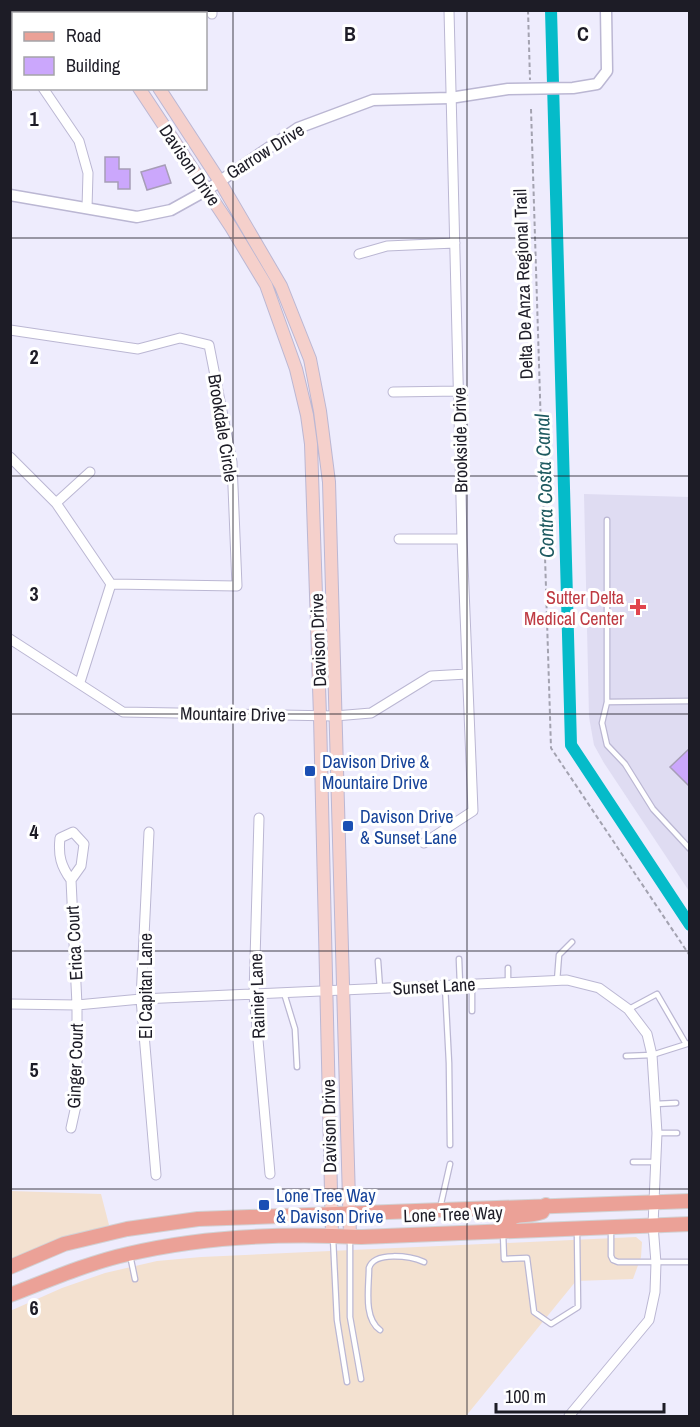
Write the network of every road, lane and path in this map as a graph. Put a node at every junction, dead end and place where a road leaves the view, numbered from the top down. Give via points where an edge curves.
1 (449, 10) edge
2 (528, 10) edge
3 (606, 10) edge
4 (530, 87) junction
5 (44, 90) edge
6 (140, 90) edge
7 (160, 90) edge
8 (450, 98) junction
9 (531, 109) dead end
10 (219, 180) junction
11 (207, 190) junction
12 (10, 195) edge
13 (87, 208) junction
14 (455, 243) junction
15 (359, 254) dead end
16 (10, 330) edge
17 (459, 391) junction
18 (393, 392) dead end
19 (10, 457) edge
20 (90, 472) dead end
21 (56, 503) junction
22 (607, 520) dead end
23 (462, 539) junction
24 (399, 540) dead end
25 (111, 584) junction
26 (10, 639) edge
27 (466, 674) junction
28 (80, 682) junction
29 (690, 701) edge
30 (608, 702) junction
31 (320, 716) junction
32 (335, 716) junction
33 (259, 818) dead end
34 (149, 832) dead end
35 (424, 843) dead end
36 (690, 849) edge
37 (71, 880) junction
38 (572, 942) dead end
39 (690, 956) edge
40 (459, 959) dead end
41 (378, 961) dead end
42 (508, 968) dead end
43 (557, 981) junction
44 (508, 983) junction
45 (460, 985) junction
46 (472, 985) junction
47 (445, 986) junction
48 (380, 989) junction
49 (327, 991) junction
50 (342, 991) junction
51 (284, 993) junction
52 (254, 995) junction
53 (141, 999) junction
54 (10, 1004) edge
55 (77, 1005) junction
56 (628, 1009) junction
57 (472, 1011) dead end
58 (688, 1043) edge
59 (652, 1055) junction
60 (626, 1056) dead end
61 (297, 1067) dead end
62 (676, 1103) dead end
63 (655, 1104) junction
64 (71, 1128) dead end
65 (657, 1133) junction
66 (677, 1133) dead end
67 (450, 1145) dead end
68 (633, 1162) dead end
69 (656, 1162) junction
70 (450, 1164) dead end
71 (270, 1174) dead end
72 (156, 1176) dead end
73 (655, 1201) junction
74 (690, 1201) edge
75 (546, 1205) junction
76 (439, 1210) junction
77 (332, 1214) junction
78 (349, 1214) junction
79 (690, 1224) edge
80 (653, 1225) junction
81 (611, 1226) junction
82 (577, 1227) junction
83 (503, 1230) junction
84 (332, 1235) junction
85 (350, 1236) junction
86 (130, 1254) junction
87 (424, 1262) dead end
88 (690, 1262) edge
89 (656, 1263) junction
90 (10, 1267) edge
91 (135, 1279) dead end
92 (10, 1294) edge
93 (380, 1330) dead end
94 (361, 1379) dead end
95 (347, 1382) dead end
96 (569, 1416) edge

1 - 8 street, Brookside Drive
2 - 4 path
3 - 4 street, Garrow Drive via 608,71 597,84
4 - 8 street, Garrow Drive
5 - 13 street via 79,141 88,173
6 - 11 main road, Davison Drive
7 - 10 main road, Davison Drive
8 - 10 street, Garrow Drive via 373,100 298,128
8 - 14 street, Brookside Drive
9 - 39 path, Delta De Anza Regional Trail via 551,748
10 - 11 street, Garrow Drive
10 - 32 main road, Davison Drive via 281,286 310,359 329,482
11 - 13 street, Garrow Drive via 171,210 137,217
11 - 31 main road, Davison Drive via 266,285 296,369 307,415
12 - 13 street, Garrow Drive
14 - 15 street via 387,246
14 - 17 street, Brookside Drive
16 - 25 street, Brookdale Circle via 138,349 180,338 209,345 232,462 237,586
17 - 18 street
17 - 23 street, Brookside Drive
19 - 21 street
20 - 21 street
21 - 25 street
22 - 30 lane
23 - 24 street
23 - 27 street, Brookside Drive
25 - 28 street
26 - 28 street, Mountaire Drive
27 - 32 street, Mountaire Drive via 431,676 371,713
27 - 35 street, Brookside Drive via 474,811
28 - 31 street, Mountaire Drive via 123,712
29 - 30 lane
30 - 36 lane via 602,723 607,745 625,764 653,810
31 - 32 street, Mountaire Drive
31 - 49 main road, Davison Drive
32 - 50 main road, Davison Drive
33 - 52 street, Rainier Lane
34 - 53 street, El Capitan Lane
37 - 37 street, Erica Court via 81,866 84,844 73,832 60,838 58,856
37 - 55 street, Erica Court
38 - 43 lane via 559,955
40 - 45 lane
41 - 48 lane
42 - 44 lane
43 - 44 street, Sunset Lane
43 - 56 street, Sunset Lane via 599,988
44 - 46 street, Sunset Lane
45 - 46 street, Sunset Lane
45 - 47 street, Sunset Lane
46 - 57 lane
47 - 48 street, Sunset Lane
47 - 67 lane
48 - 50 street, Sunset Lane
49 - 50 street, Sunset Lane
49 - 51 street, Sunset Lane
49 - 77 main road, Davison Drive
50 - 78 main road, Davison Drive
51 - 52 street, Sunset Lane
51 - 61 lane via 295,1029
52 - 53 street, Sunset Lane
52 - 71 street, Rainier Lane
53 - 55 street, Sunset Lane
53 - 72 street, El Capitan Lane
54 - 55 street, Sunset Lane
55 - 64 street, Ginger Court via 77,1101
56 - 58 lane via 657,994
56 - 59 street, Sunset Lane via 647,1034
58 - 59 lane
59 - 60 lane
59 - 63 street, Sunset Lane
62 - 63 lane
63 - 65 street, Sunset Lane
65 - 66 lane
65 - 69 street, Sunset Lane
68 - 69 lane
69 - 73 street, Sunset Lane
70 - 76 lane
73 - 74 main road, Lone Tree Way
73 - 75 main road, Lone Tree Way
73 - 80 street, Sunset Lane
75 - 76 main road, Lone Tree Way
75 - 83 main road via 534,1215 514,1215
76 - 78 main road, Lone Tree Way
77 - 78 main road, Lone Tree Way
77 - 84 main road, Davison Drive
77 - 90 main road, Lone Tree Way via 198,1219 127,1229 64,1244
78 - 85 main road, Davison Drive
79 - 80 main road, Lone Tree Way
80 - 81 main road, Lone Tree Way
80 - 89 street, Sunset Lane
81 - 82 main road, Lone Tree Way
81 - 89 lane via 613,1260
82 - 83 main road, Lone Tree Way
82 - 83 lane via 578,1307 551,1324 534,1312 527,1258 504,1259
83 - 85 main road, Lone Tree Way
84 - 85 main road, Lone Tree Way
84 - 86 main road, Lone Tree Way via 223,1238
84 - 95 lane via 337,1320
85 - 94 lane via 350,1317
86 - 91 lane
86 - 92 main road, Lone Tree Way
87 - 93 lane via 412,1257 376,1258 371,1262 370,1317
88 - 89 lane
89 - 96 street, Sunset Lane via 649,1320

